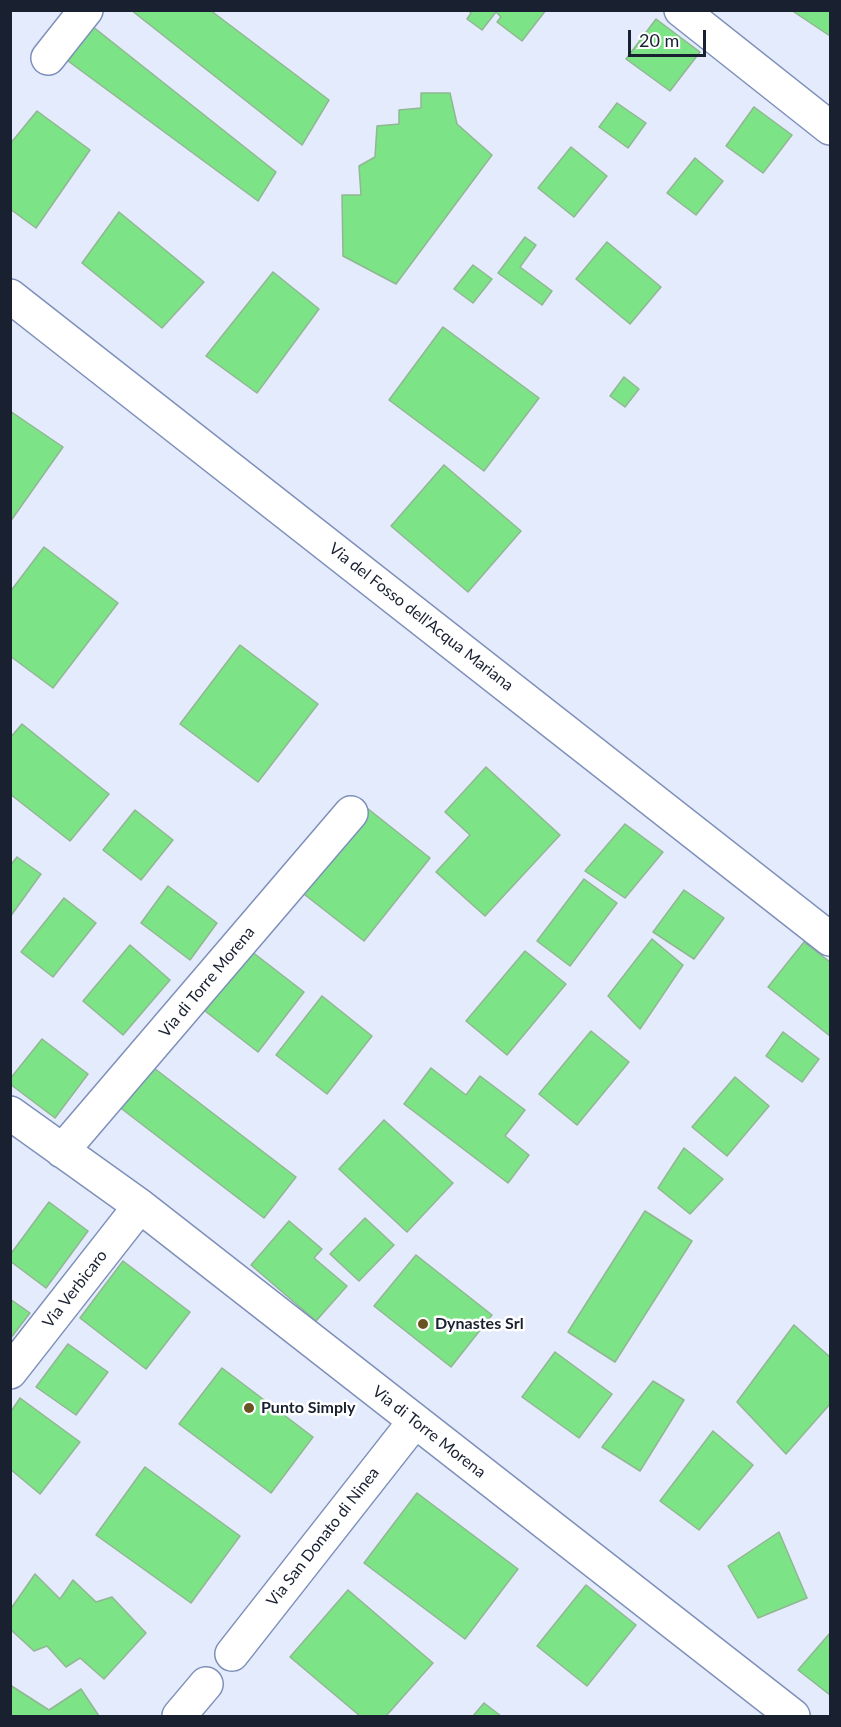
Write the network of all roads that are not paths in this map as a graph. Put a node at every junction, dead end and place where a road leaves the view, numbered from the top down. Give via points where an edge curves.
1 (86, 10) edge
2 (681, 10) edge
3 (48, 58) dead end
4 (831, 128) edge
5 (10, 296) edge
6 (351, 813) dead end
7 (831, 939) edge
8 (10, 1113) edge
9 (62, 1152) junction
10 (140, 1206) junction
11 (10, 1372) edge
12 (415, 1421) junction
13 (232, 1653) dead end
14 (206, 1684) dead end
15 (179, 1716) edge
16 (793, 1716) edge

1 - 3 street
2 - 4 street
5 - 7 street, Via del Fosso dell'Acqua Mariana
6 - 9 street, Via di Torre Morena
8 - 9 street, Via di Torre Morena
9 - 10 street, Via di Torre Morena
10 - 11 street, Via Verbicaro
10 - 12 street, Via di Torre Morena
12 - 13 street, Via San Donato di Ninea
12 - 16 street, Via di Torre Morena
14 - 15 street

